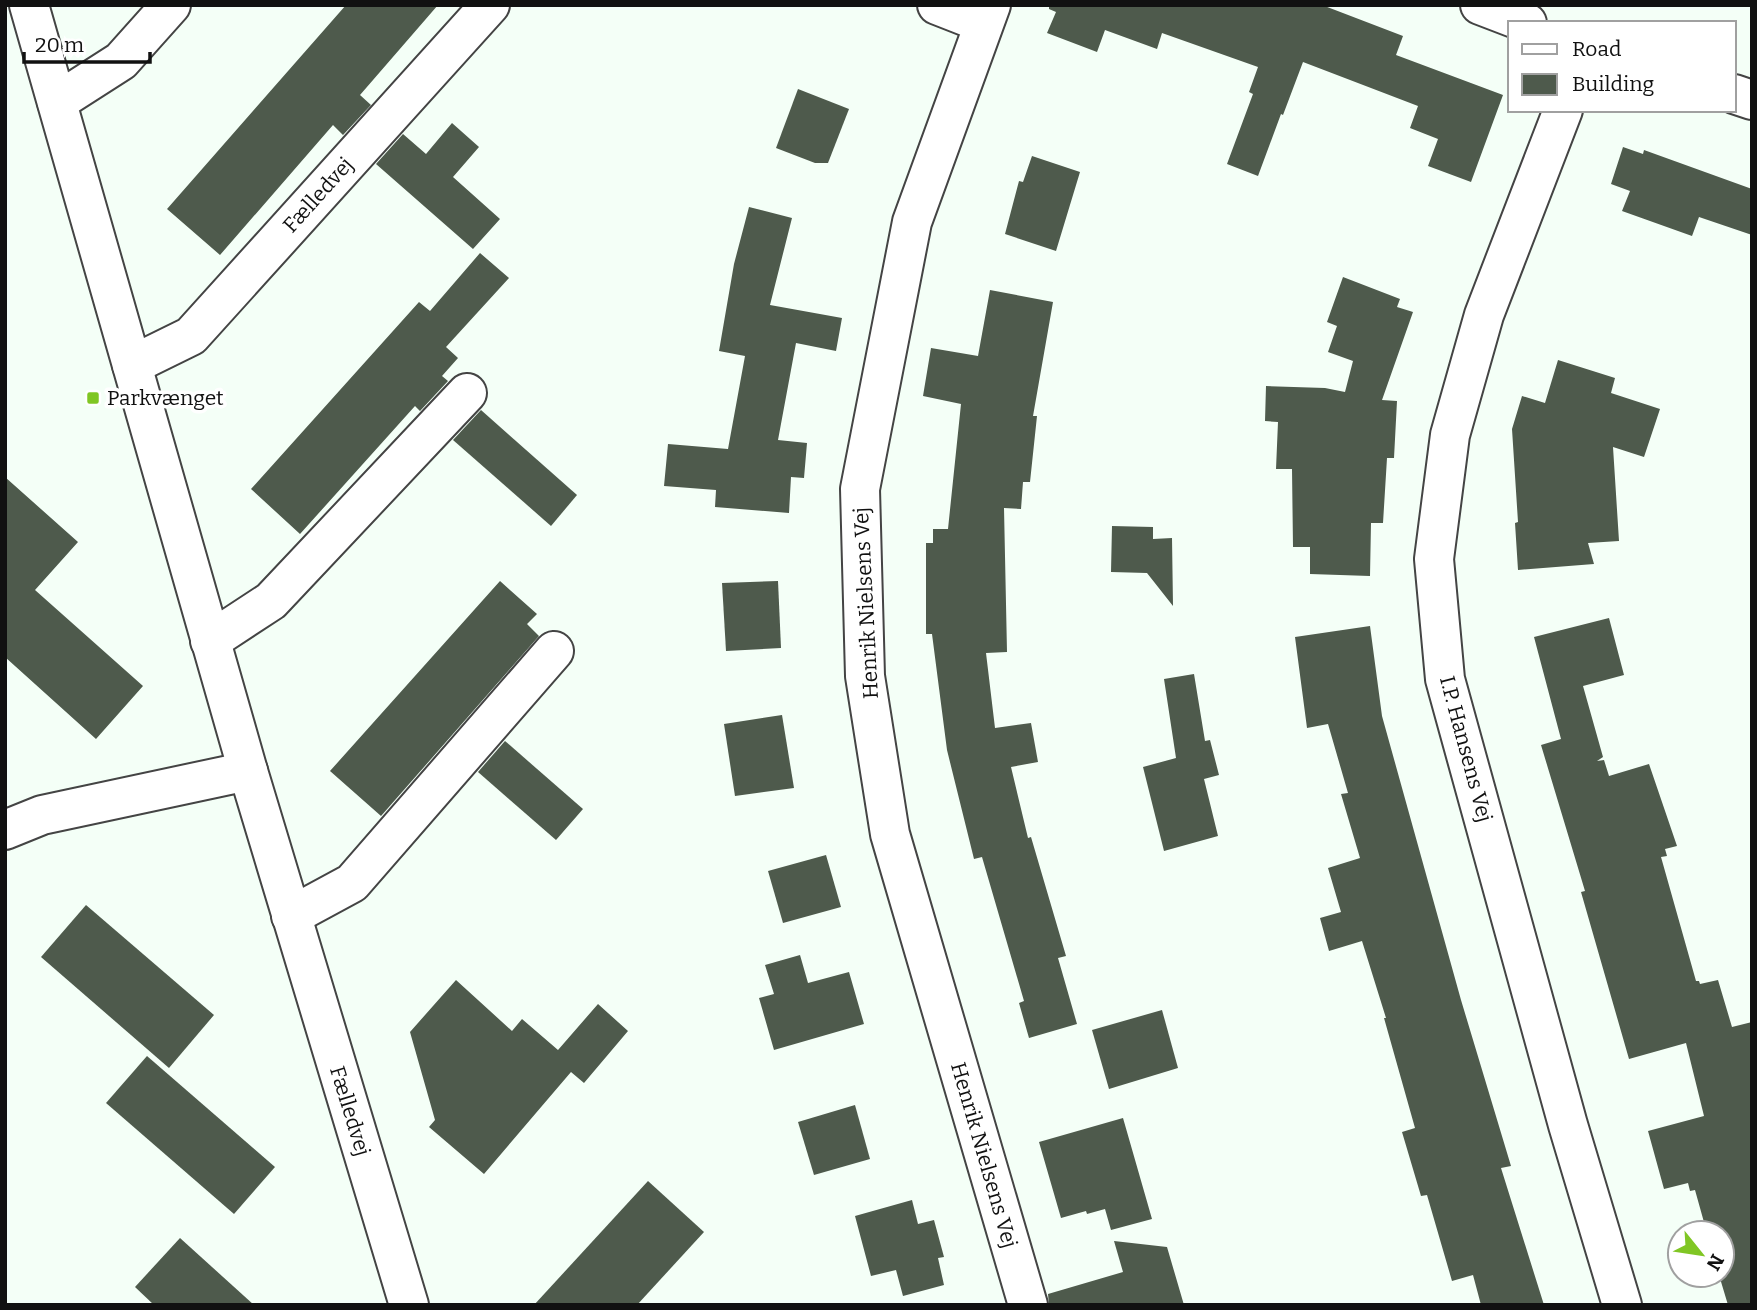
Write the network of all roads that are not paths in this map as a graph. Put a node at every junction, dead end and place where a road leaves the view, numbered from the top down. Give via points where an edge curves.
1 (29, 5) edge
2 (171, 5) edge
3 (490, 5) edge
4 (937, 5) edge
5 (1480, 5) edge
6 (987, 14) edge
7 (1522, 21) edge
8 (57, 102) junction
9 (1562, 112) edge
10 (132, 365) junction
11 (467, 393) dead end
12 (210, 641) junction
13 (554, 652) dead end
14 (248, 771) junction
15 (5, 830) edge
16 (291, 916) junction
17 (409, 1305) edge
18 (1028, 1305) edge
19 (1622, 1305) edge

1 - 8 street, Fælledvej
2 - 8 street via 121,61
3 - 10 street, Fælledvej via 191,336
4 - 6 street, Henrik Nielsens Vej
5 - 7 street
6 - 18 street, Henrik Nielsens Vej via 912,222 860,489 865,676 890,834
8 - 10 street, Fælledvej
9 - 19 street, I.P. Hansens Vej via 1484,315 1450,435 1434,559 1445,679
10 - 12 street, Fælledvej
11 - 12 street via 271,601
12 - 14 street, Fælledvej
13 - 16 street via 352,883
14 - 15 street via 42,815
14 - 16 street, Fælledvej
16 - 17 street, Fælledvej

